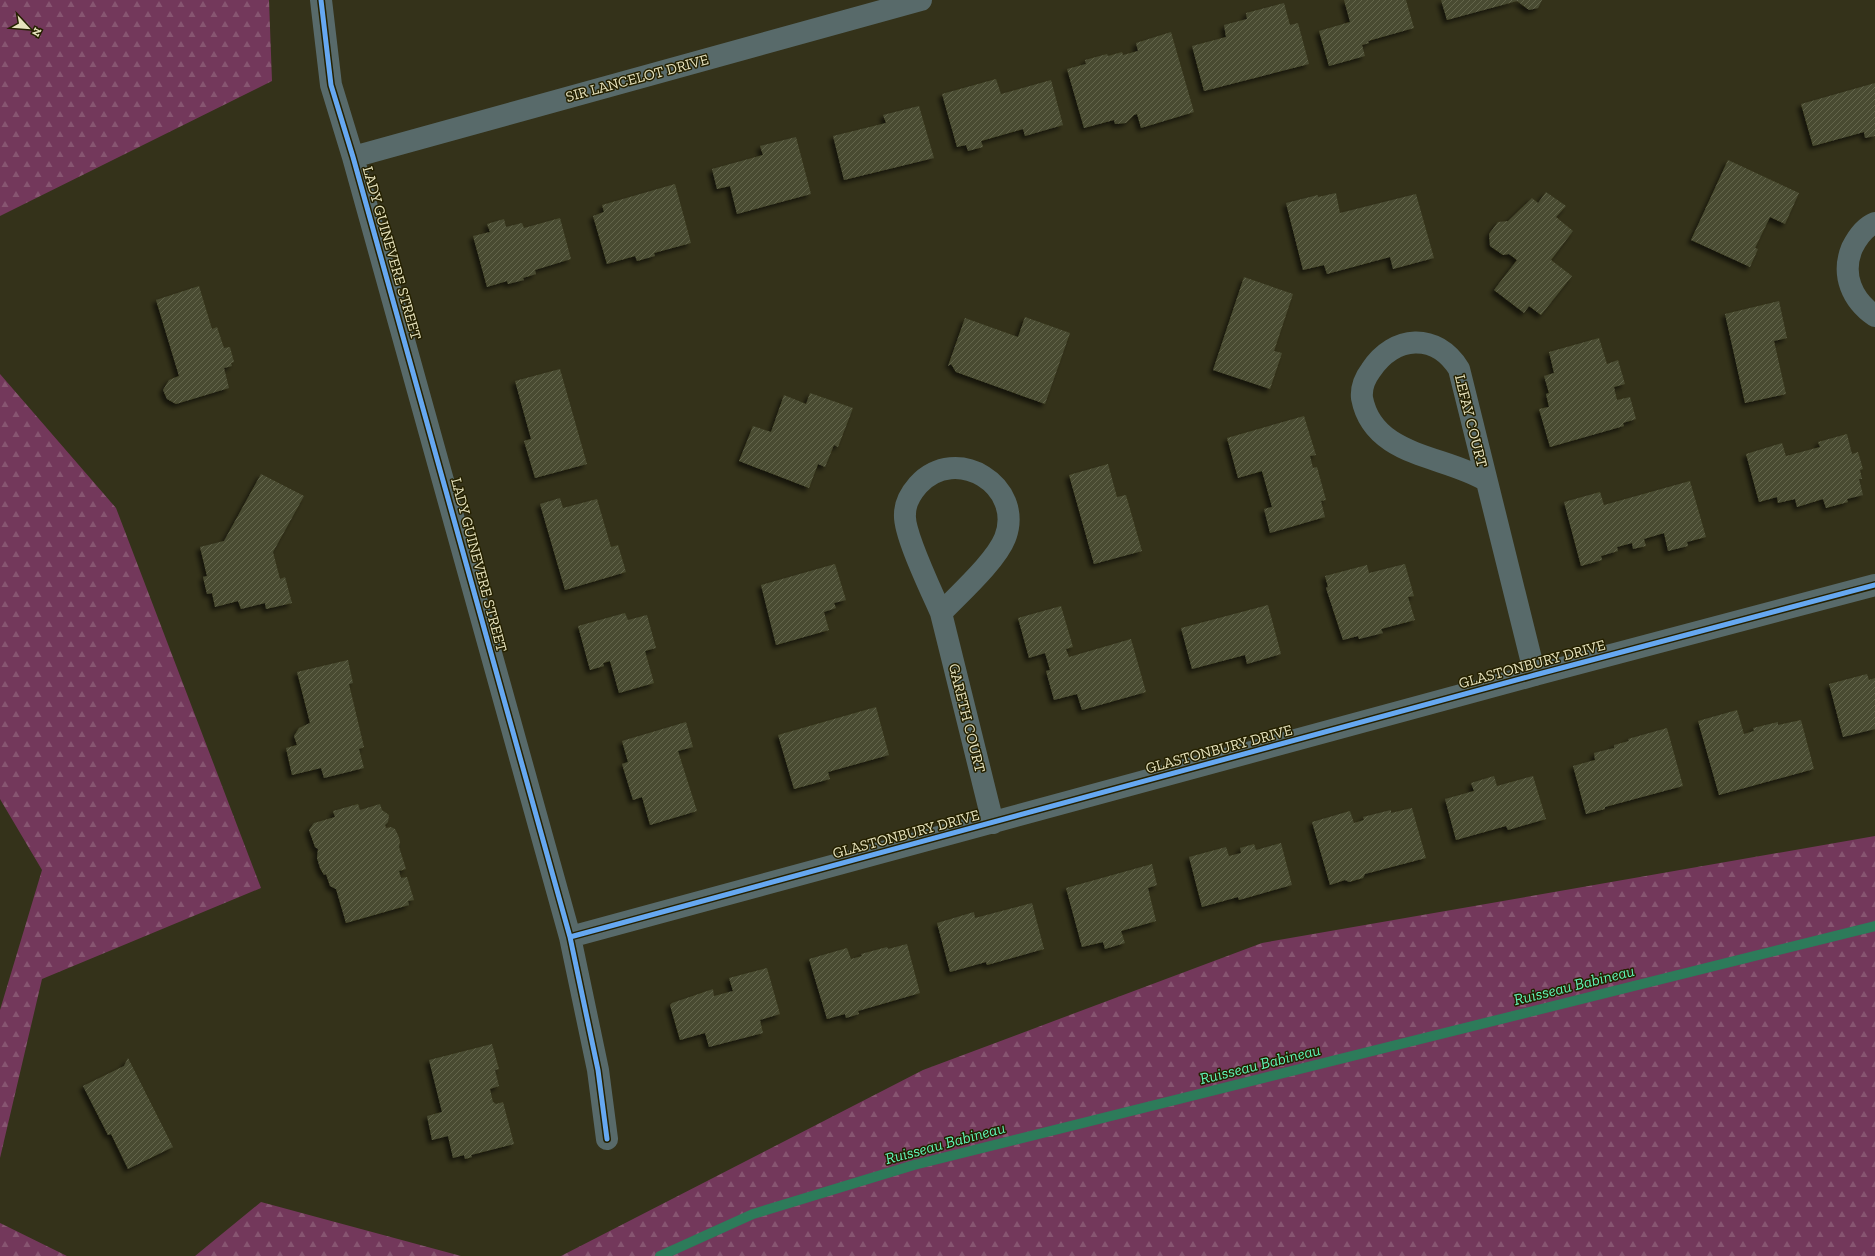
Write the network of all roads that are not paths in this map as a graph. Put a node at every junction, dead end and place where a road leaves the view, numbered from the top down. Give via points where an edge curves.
1 (321, 0) edge
2 (921, 0) edge
3 (353, 157) junction
4 (1875, 223) edge
5 (1875, 316) edge
6 (1485, 480) junction
7 (1875, 585) edge
8 (941, 613) junction
9 (1535, 675) junction
10 (993, 823) junction
11 (570, 937) junction
12 (607, 1139) dead end

1 - 3 street, LADY GUINEVERE STREET via 330,85
2 - 3 street, SIR LANCELOT DRIVE
3 - 11 street, LADY GUINEVERE STREET
4 - 5 street via 1863,231 1855,241 1847,265 1852,292
6 - 6 street, LEFAY COURT via 1459,370 1454,361 1430,344 1415,342 1390,348 1377,361 1361,391 1370,419 1395,443 1412,452 1469,471
6 - 9 street, LEFAY COURT
7 - 9 street, GLASTONBURY DRIVE
8 - 8 street, GARETH COURT via 997,552 1006,537 1006,505 998,488 975,471 957,468 940,471 922,481 910,497 904,516 907,533
8 - 10 street, GARETH COURT
9 - 10 street, GLASTONBURY DRIVE
10 - 11 street, GLASTONBURY DRIVE
11 - 12 street, LADY GUINEVERE STREET via 598,1070

